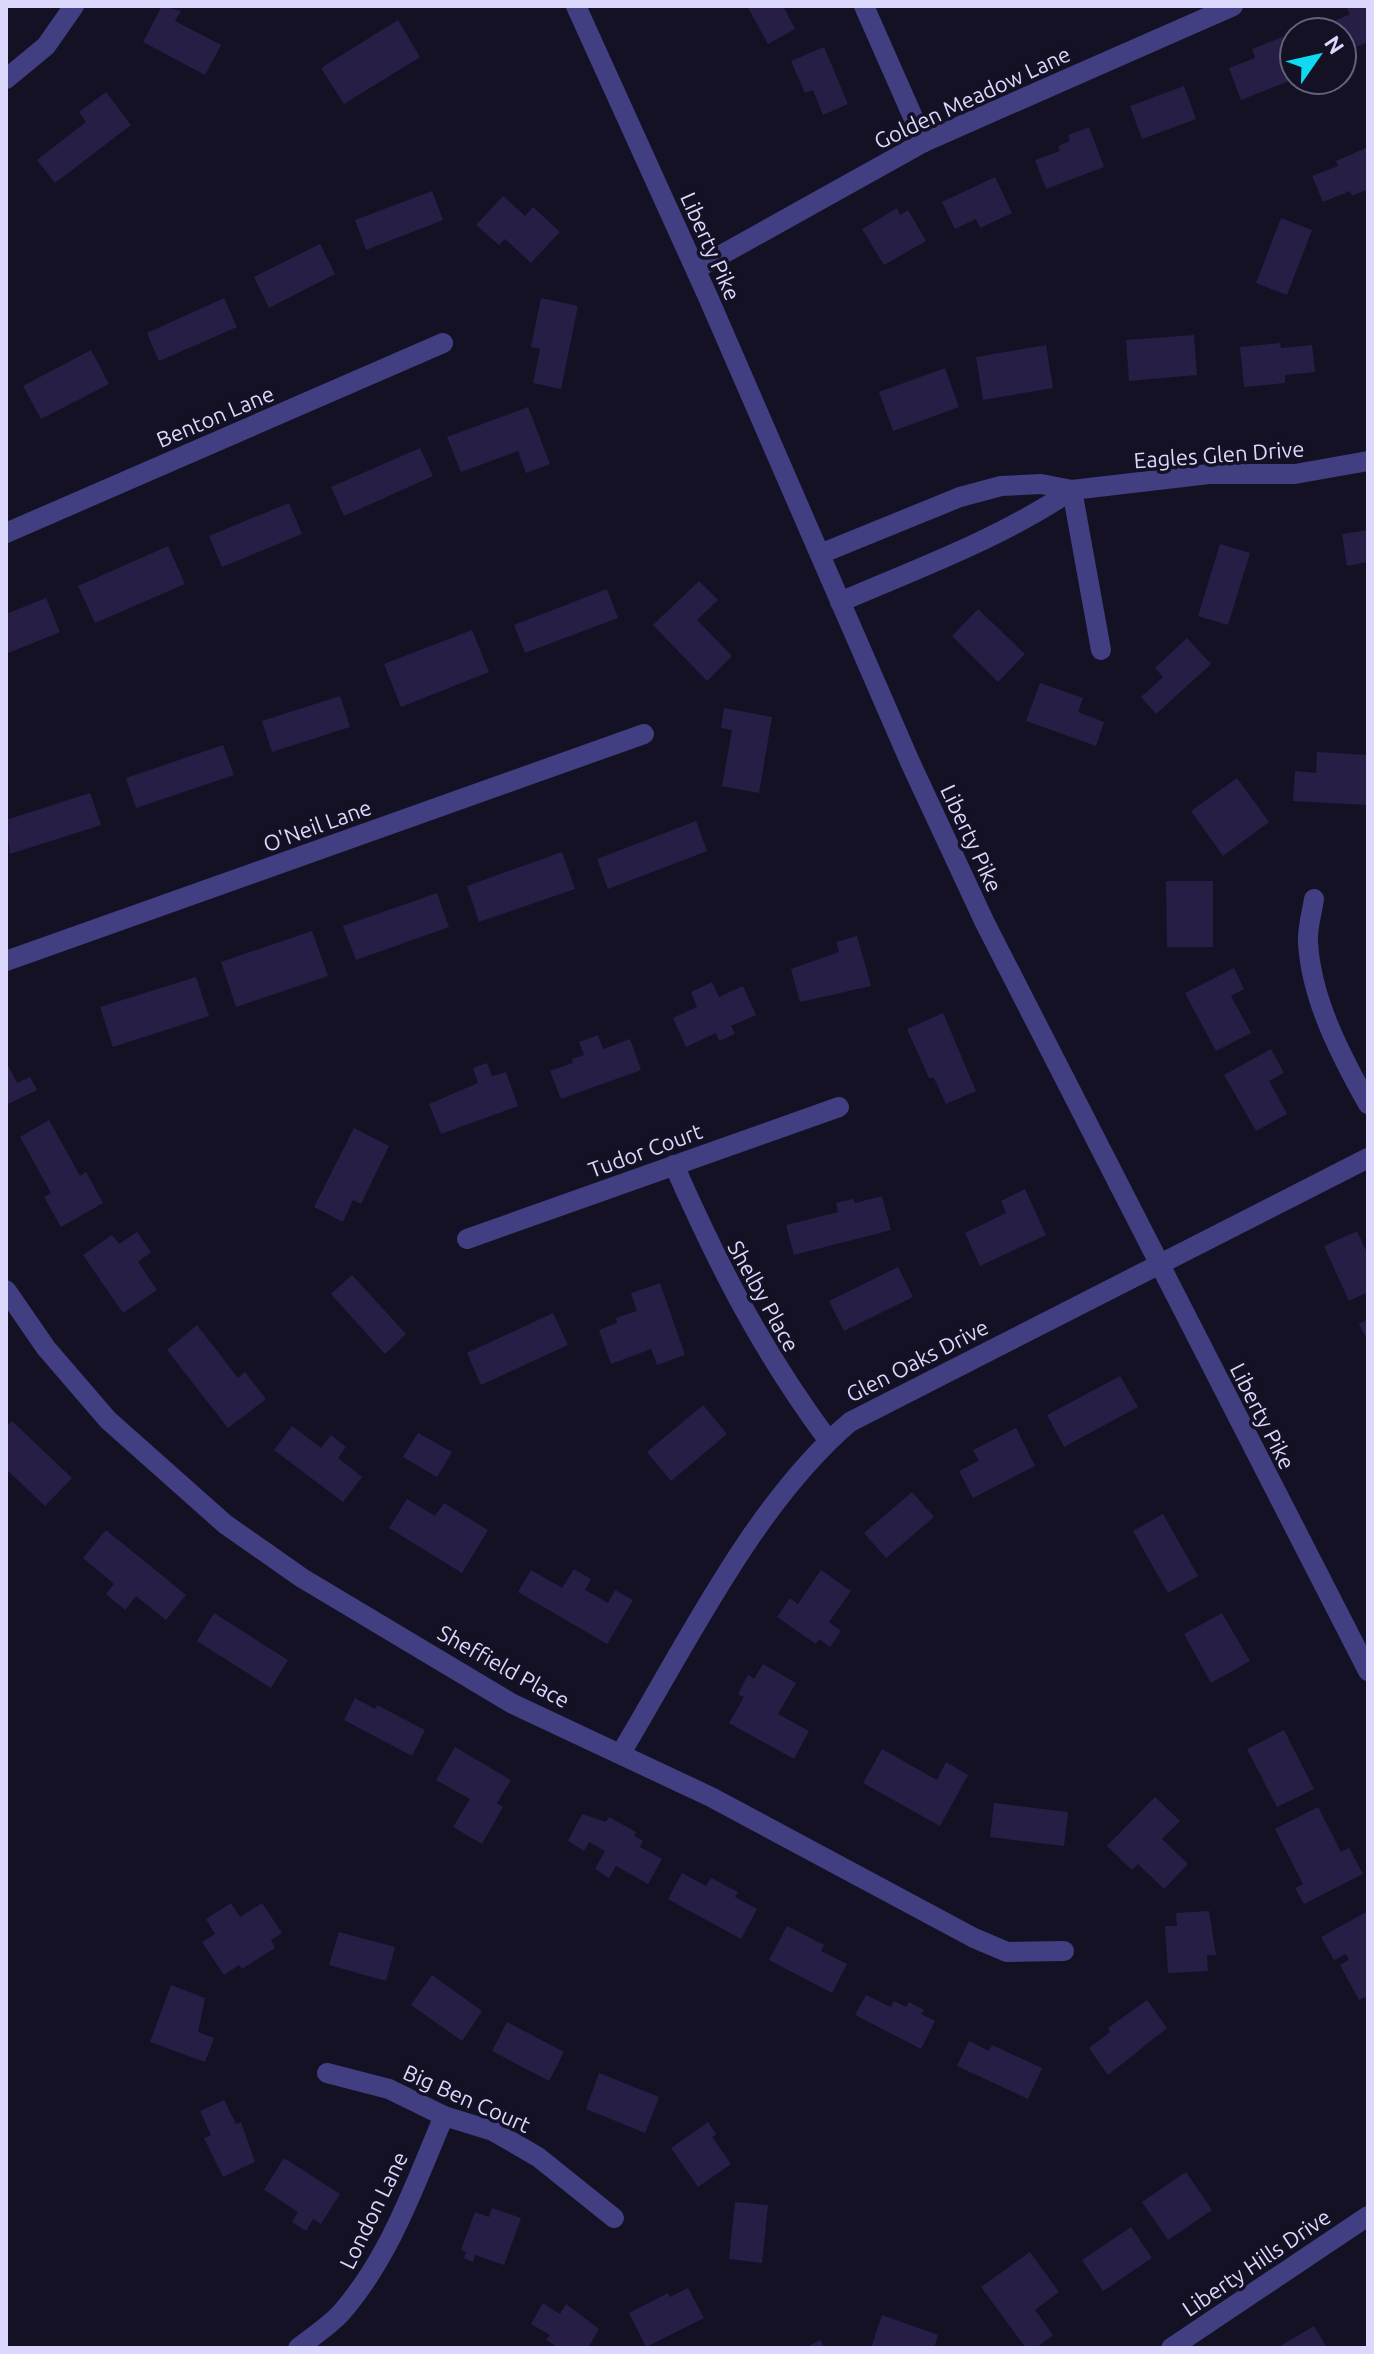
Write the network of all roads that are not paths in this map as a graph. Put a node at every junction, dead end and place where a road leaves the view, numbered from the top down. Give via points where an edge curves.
1 (74, 6) edge
2 (576, 6) edge
3 (864, 6) edge
4 (1233, 6) edge
5 (6, 79) edge
6 (924, 142) junction
7 (696, 269) junction
8 (443, 343) dead end
9 (1368, 461) edge
10 (1072, 490) junction
11 (6, 533) edge
12 (820, 554) junction
13 (840, 602) junction
14 (1101, 650) dead end
15 (644, 734) dead end
16 (1314, 899) dead end
17 (6, 961) edge
18 (1368, 1104) edge
19 (839, 1107) dead end
20 (1368, 1158) edge
21 (674, 1165) junction
22 (467, 1239) dead end
23 (1157, 1263) junction
24 (6, 1290) edge
25 (828, 1440) junction
26 (1368, 1671) edge
27 (621, 1753) junction
28 (1064, 1951) dead end
29 (327, 2073) dead end
30 (444, 2116) junction
31 (1368, 2216) edge
32 (614, 2218) dead end
33 (298, 2348) edge
34 (1171, 2348) edge

1 - 5 street via 46,46
2 - 7 street, Liberty Pike
3 - 6 street
4 - 6 street, Golden Meadow Lane
6 - 7 street, Golden Meadow Lane
7 - 12 street, Liberty Pike
8 - 11 street, Benton Lane
9 - 10 street, Eagles Glen Drive via 1295,474 1209,474
10 - 12 street, Eagles Glen Drive via 1041,484 1001,486
10 - 13 street, Eagles Glen Drive via 974,545
10 - 14 street
12 - 13 street, Liberty Pike
13 - 23 street, Liberty Pike via 985,923
15 - 17 street, O'Neil Lane
16 - 18 street via 1308,941 1317,990 1341,1057
19 - 21 street, Tudor Court
20 - 23 street, Glen Oaks Drive
21 - 22 street, Tudor Court
21 - 25 street, Shelby Place via 747,1320
23 - 25 street, Glen Oaks Drive via 850,1422
23 - 26 street, Liberty Pike
24 - 27 street, Sheffield Place via 46,1348 108,1420 225,1524 302,1578 511,1703
25 - 27 street, Glen Oaks Drive via 759,1525
27 - 28 street, Sheffield Place via 974,1938 1007,1952
29 - 30 street, Big Ben Court via 389,2089
30 - 32 street, Big Ben Court via 493,2131 538,2157
30 - 33 street, London Lane via 371,2275 339,2316
31 - 34 street, Liberty Hills Drive

